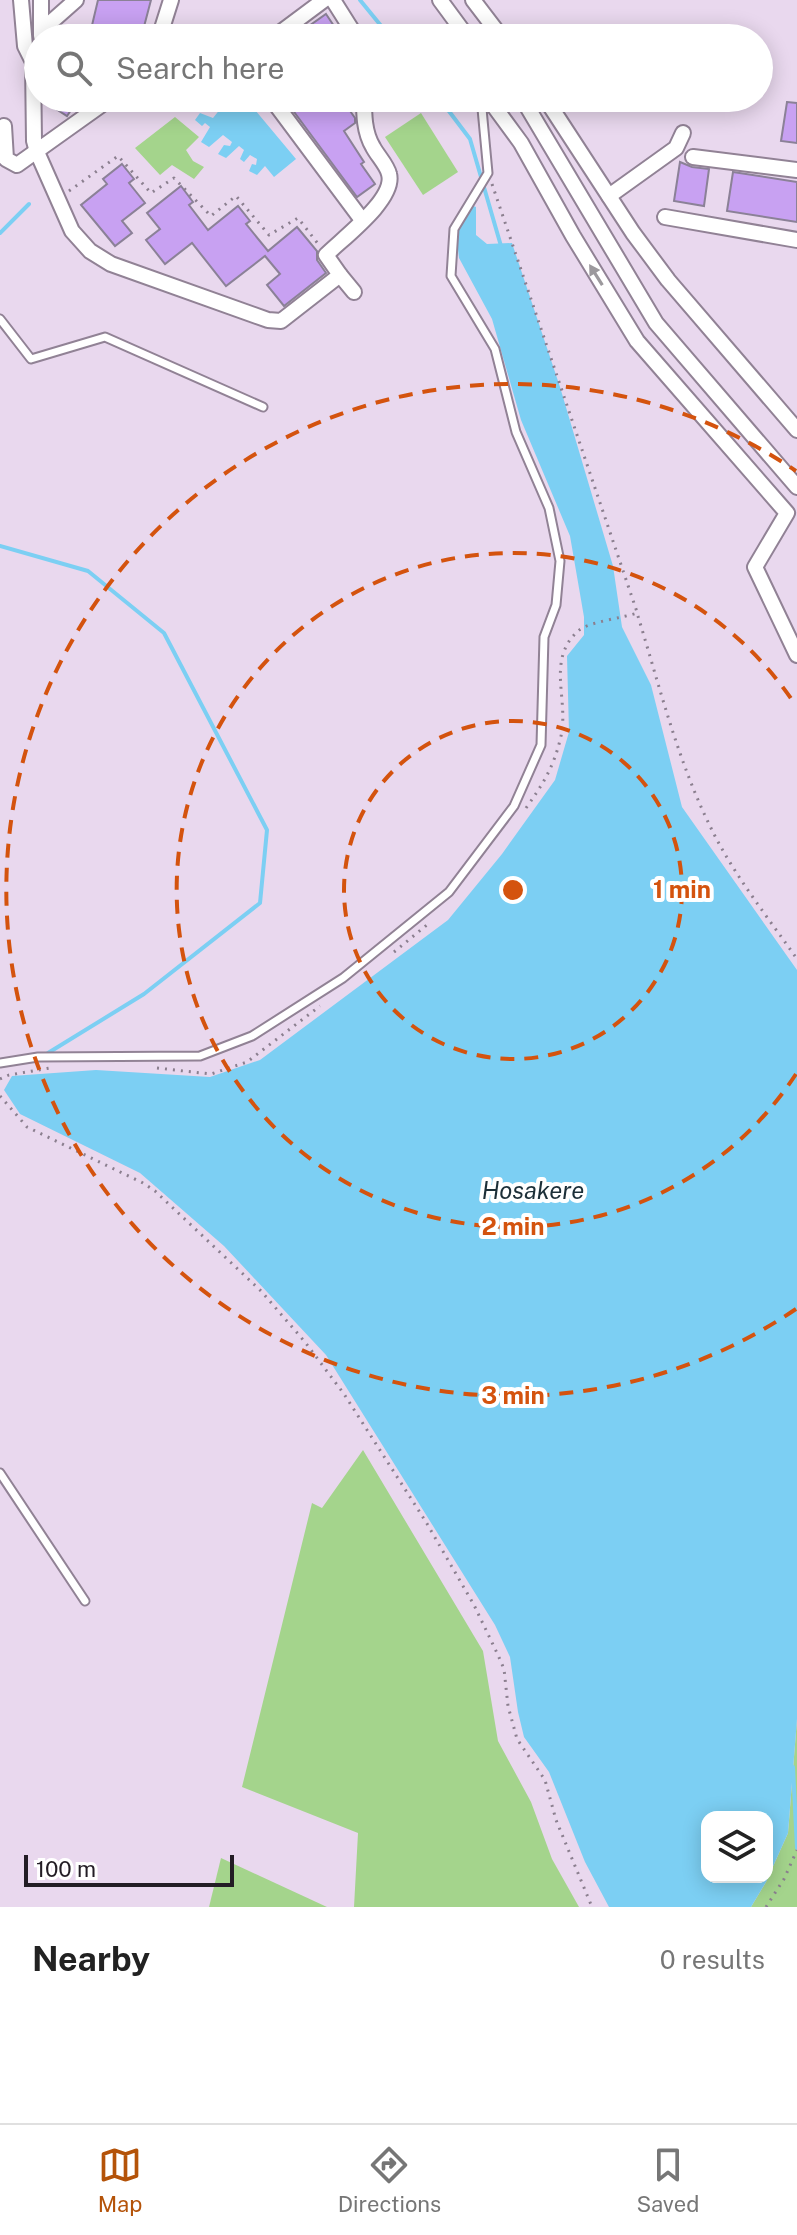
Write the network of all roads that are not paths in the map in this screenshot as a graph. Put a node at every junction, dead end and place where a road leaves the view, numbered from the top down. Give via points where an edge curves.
1 (21, 0) edge
2 (41, 0) edge
3 (76, 0) edge
4 (171, 0) edge
5 (324, 0) edge
6 (333, 0) edge
7 (440, 0) edge
8 (473, 0) edge
9 (41, 24) edge
10 (52, 24) edge
11 (163, 24) edge
12 (292, 24) edge
13 (348, 24) edge
14 (458, 24) edge
15 (491, 24) edge
16 (24, 34) edge
17 (35, 112) edge
18 (92, 112) edge
19 (281, 112) edge
20 (365, 112) edge
21 (482, 112) edge
22 (498, 112) edge
23 (529, 112) edge
24 (554, 112) edge
25 (4, 126) dead end
26 (540, 132) junction
27 (683, 133) dead end
28 (521, 143) junction
29 (37, 152) junction
30 (693, 157) dead end
31 (797, 170) edge
32 (609, 196) junction
33 (665, 217) dead end
34 (362, 220) junction
35 (596, 224) junction
36 (573, 236) junction
37 (797, 240) edge
38 (340, 275) junction
39 (354, 292) dead end
40 (0, 319) edge
41 (656, 323) junction
42 (637, 341) junction
43 (263, 407) dead end
44 (797, 430) edge
45 (797, 487) edge
46 (797, 655) edge
47 (0, 1063) edge
48 (0, 1473) edge
49 (85, 1601) dead end

1 - 16 street
2 - 9 street
3 - 10 street
4 - 11 street
5 - 12 street
6 - 13 street
7 - 14 street
8 - 15 street
17 - 29 street
18 - 29 street
19 - 34 street
20 - 34 street via 370,142 389,173 389,190
21 - 47 lane via 488,173 454,229 451,276 495,349 516,432 549,508 560,561 556,605 544,637 541,745 514,806 449,892 343,978 252,1036 200,1056 38,1057
22 - 28 street
23 - 26 street
24 - 32 street
25 - 29 street via 8,162 17,165
26 - 28 street
26 - 35 street
27 - 32 street via 676,148
28 - 36 street
29 - 38 street via 72,231 111,264 281,321
30 - 31 street
32 - 44 street via 668,280
33 - 37 street
34 - 38 street via 326,255
35 - 36 street
35 - 41 street
42 -> 36 street
38 - 39 street
40 - 43 lane via 31,359 105,337
41 - 42 street
41 - 45 street
42 - 46 street via 787,513 755,567
48 - 49 lane

